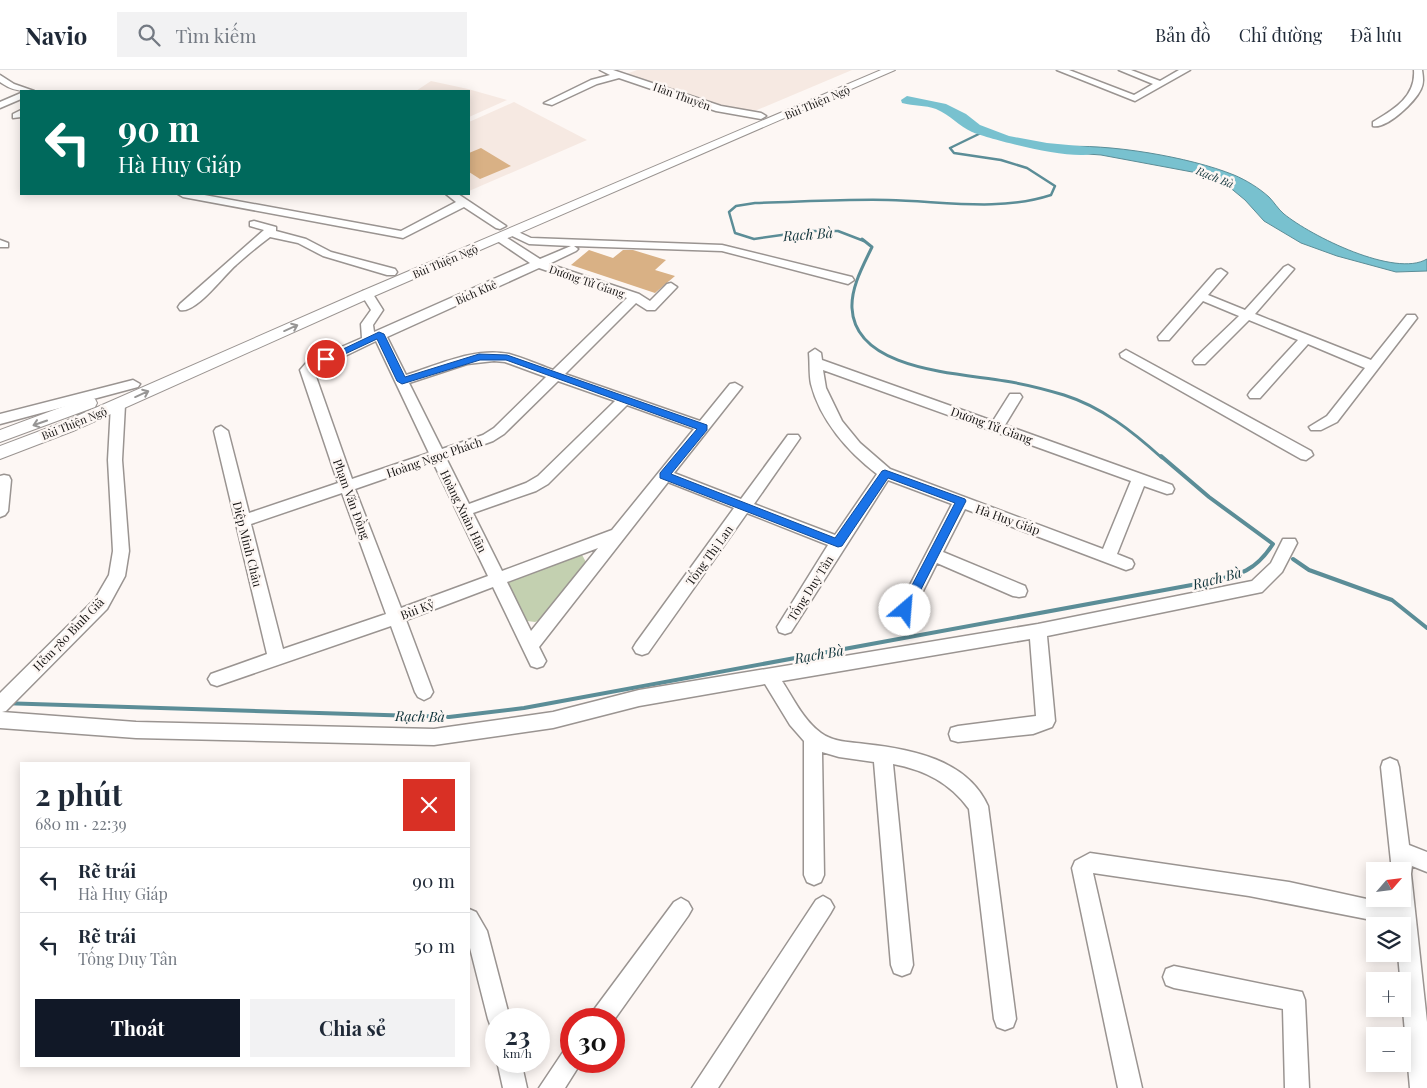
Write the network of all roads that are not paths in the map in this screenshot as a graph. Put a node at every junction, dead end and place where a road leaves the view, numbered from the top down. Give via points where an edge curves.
1 (604, 70) edge
2 (633, 70) edge
3 (868, 70) edge
4 (1061, 70) edge
5 (1123, 70) edge
6 (1186, 70) edge
7 (1418, 70) edge
8 (881, 71) edge
9 (620, 75) junction
10 (0, 78) edge
11 (1161, 84) junction
12 (11, 86) junction
13 (0, 90) edge
14 (25, 90) edge
15 (20, 96) edge
16 (549, 103) dead end
17 (0, 105) edge
18 (761, 116) junction
19 (1376, 124) dead end
20 (738, 130) junction
21 (188, 195) edge
22 (453, 195) edge
23 (465, 202) junction
24 (254, 224) dead end
25 (501, 232) junction
26 (268, 233) junction
27 (572, 249) dead end
28 (539, 264) junction
29 (1288, 269) dead end
30 (391, 272) junction
31 (1221, 273) dead end
32 (848, 280) dead end
33 (671, 287) dead end
34 (367, 294) junction
35 (1201, 296) junction
36 (635, 298) junction
37 (184, 307) dead end
38 (1247, 315) junction
39 (1411, 318) dead end
40 (374, 337) junction
41 (1164, 337) dead end
42 (1306, 339) junction
43 (1126, 354) dead end
44 (816, 358) joint
45 (1200, 361) dead end
46 (1373, 366) junction
47 (556, 376) junction
48 (402, 381) junction
49 (133, 384) junction
50 (735, 387) dead end
51 (1255, 395) dead end
52 (1015, 397) dead end
53 (624, 400) junction
54 (118, 405) junction
55 (0, 419) edge
56 (997, 427) junction
57 (1316, 427) dead end
58 (704, 428) junction
59 (221, 431) dead end
60 (0, 436) edge
61 (793, 438) dead end
62 (0, 453) edge
63 (1306, 455) dead end
64 (438, 456) junction
65 (885, 473) junction
66 (664, 475) junction
67 (1138, 479) junction
68 (4, 480) dead end
69 (347, 487) junction
70 (1167, 488) dead end
71 (961, 501) junction
72 (744, 505) junction
73 (0, 511) edge
74 (464, 511) junction
75 (243, 520) junction
76 (616, 534) junction
77 (838, 543) junction
78 (1289, 543) dead end
79 (933, 555) junction
80 (1108, 556) junction
81 (1126, 564) dead end
82 (497, 578) junction
83 (1020, 591) dead end
84 (905, 610) dead end
85 (396, 617) junction
86 (785, 627) dead end
87 (1038, 631) junction
88 (529, 646) junction
89 (642, 648) dead end
90 (276, 657) junction
91 (537, 661) dead end
92 (770, 676) junction
93 (216, 679) dead end
94 (424, 692) dead end
95 (0, 704) edge
96 (0, 720) edge
97 (958, 734) dead end
98 (813, 738) junction
99 (883, 754) junction
100 (1390, 767) dead end
101 (1400, 851) junction
102 (1401, 862) edge
103 (1427, 862) edge
104 (814, 875) dead end
105 (823, 907) dead end
106 (681, 908) dead end
107 (1402, 917) edge
108 (470, 921) edge
109 (1410, 962) edge
110 (902, 965) dead end
111 (1174, 976) dead end
112 (496, 1008) edge
113 (609, 1008) edge
114 (1005, 1019) dead end
115 (512, 1073) edge
116 (562, 1073) edge
117 (514, 1088) edge
118 (551, 1088) edge
119 (704, 1088) edge
120 (1130, 1088) edge
121 (1297, 1088) edge
122 (1422, 1088) edge

1 - 9 street, Hàn Thuyên
2 - 9 street
3 - 18 main road, Bùi Thiện Ngộ
4 - 11 street via 1135,98
5 - 11 street
6 - 11 street
7 - 19 street via 1419,79 1408,103
8 - 20 main road, Bùi Thiện Ngộ
9 - 16 street via 594,82
9 - 18 street, Hàn Thuyên via 719,109
10 - 12 street
12 - 13 street
12 - 14 street
15 - 17 street
18 - 20 main road, Bùi Thiện Ngộ
20 - 25 main road, Bùi Thiện Ngộ
21 - 23 street via 403,235
22 - 23 street
23 - 25 street
24 - 26 street via 272,229
25 - 28 street, Dương Tử Giang
25 - 30 main road, Bùi Thiện Ngộ
25 - 32 street via 529,241 722,248
25 - 34 main road, Bùi Thiện Ngộ
26 - 30 street via 302,241 328,254
26 - 37 street
27 - 28 street, Bích Khê
28 - 36 street, Dương Tử Giang
28 - 40 street, Bích Khê
29 - 38 street
30 - 49 main road, Bùi Thiện Ngộ
31 - 35 street
33 - 36 street, Dương Tử Giang via 652,306
34 - 40 street via 377,310 367,324
54 -> 34 main road, Bùi Thiện Ngộ
35 - 38 street
35 - 41 street
36 - 47 street, Hoàng Ngọc Phách
38 - 42 street
38 - 45 street
39 - 46 street
40 - 48 street, Hoàng Xuân Hãn
40 - 69 street, Phạm Văn Đồng via 307,370
42 - 46 street
42 - 51 street
43 - 63 street
44 - 56 street, Dương Tử Giang
44 - 65 street, Hà Huy Giáp via 819,387 834,418 868,461
46 - 57 street via 1332,419
47 - 48 street via 493,356 479,357
47 - 53 street
47 - 64 street, Hoàng Ngọc Phách via 488,438
48 - 64 street, Hoàng Xuân Hãn
49 - 55 street, Bùi Thiện Ngộ
49 -> 60 main road, Bùi Thiện Ngộ
50 - 58 street
52 - 56 street
53 - 58 street
53 - 74 street via 543,480
54 - 62 main road, Bùi Thiện Ngộ
54 - 95 street, Hẻm 780 Bình Giã via 115,460 121,551 117,576 100,604
56 - 67 street, Dương Tử Giang
58 - 66 street
59 - 75 street, Diệp Minh Châu
61 - 72 street, Tống Thị Lan
64 - 69 street, Hoàng Ngọc Phách
64 - 74 street, Hoàng Xuân Hãn
65 - 71 street, Hà Huy Giáp
65 - 77 street, Tống Duy Tân
66 - 72 street
66 - 76 street
67 - 70 street, Dương Tử Giang
67 - 80 street
68 - 73 street
69 - 75 street, Hoàng Ngọc Phách
69 - 85 street, Phạm Văn Đồng
71 - 79 street
71 - 80 street, Hà Huy Giáp
72 - 77 street
72 - 89 street, Tống Thị Lan
74 - 82 street, Hoàng Xuân Hãn
75 - 90 street, Diệp Minh Châu
76 - 82 street, Bùi Kỷ
76 - 88 street
77 - 86 street, Tống Duy Tân
78 - 87 street via 1285,557 1271,576 1256,587
79 - 83 street
79 - 84 street
80 - 81 street, Hà Huy Giáp
82 - 85 street, Bùi Kỷ
82 - 88 street, Hoàng Xuân Hãn
85 - 90 street, Bùi Kỷ
85 - 94 street, Phạm Văn Đồng
87 - 92 street
87 - 97 street via 1046,721 1033,726
88 - 91 street, Hoàng Xuân Hãn
90 - 93 street, Bùi Kỷ
92 - 96 street via 639,698 553,720 434,736 136,730
92 - 98 street
98 - 99 street via 836,748
98 - 104 street
99 - 110 street
99 - 114 street via 915,759 939,771 958,782 978,806
100 - 101 street
101 - 102 street
101 - 103 street
105 - 119 street
106 - 113 street
107 - 120 street via 1200,879 1090,863 1082,868
108 - 112 street via 476,931
109 - 122 street
111 - 121 street via 1294,1000
115 - 117 street
116 - 118 street

